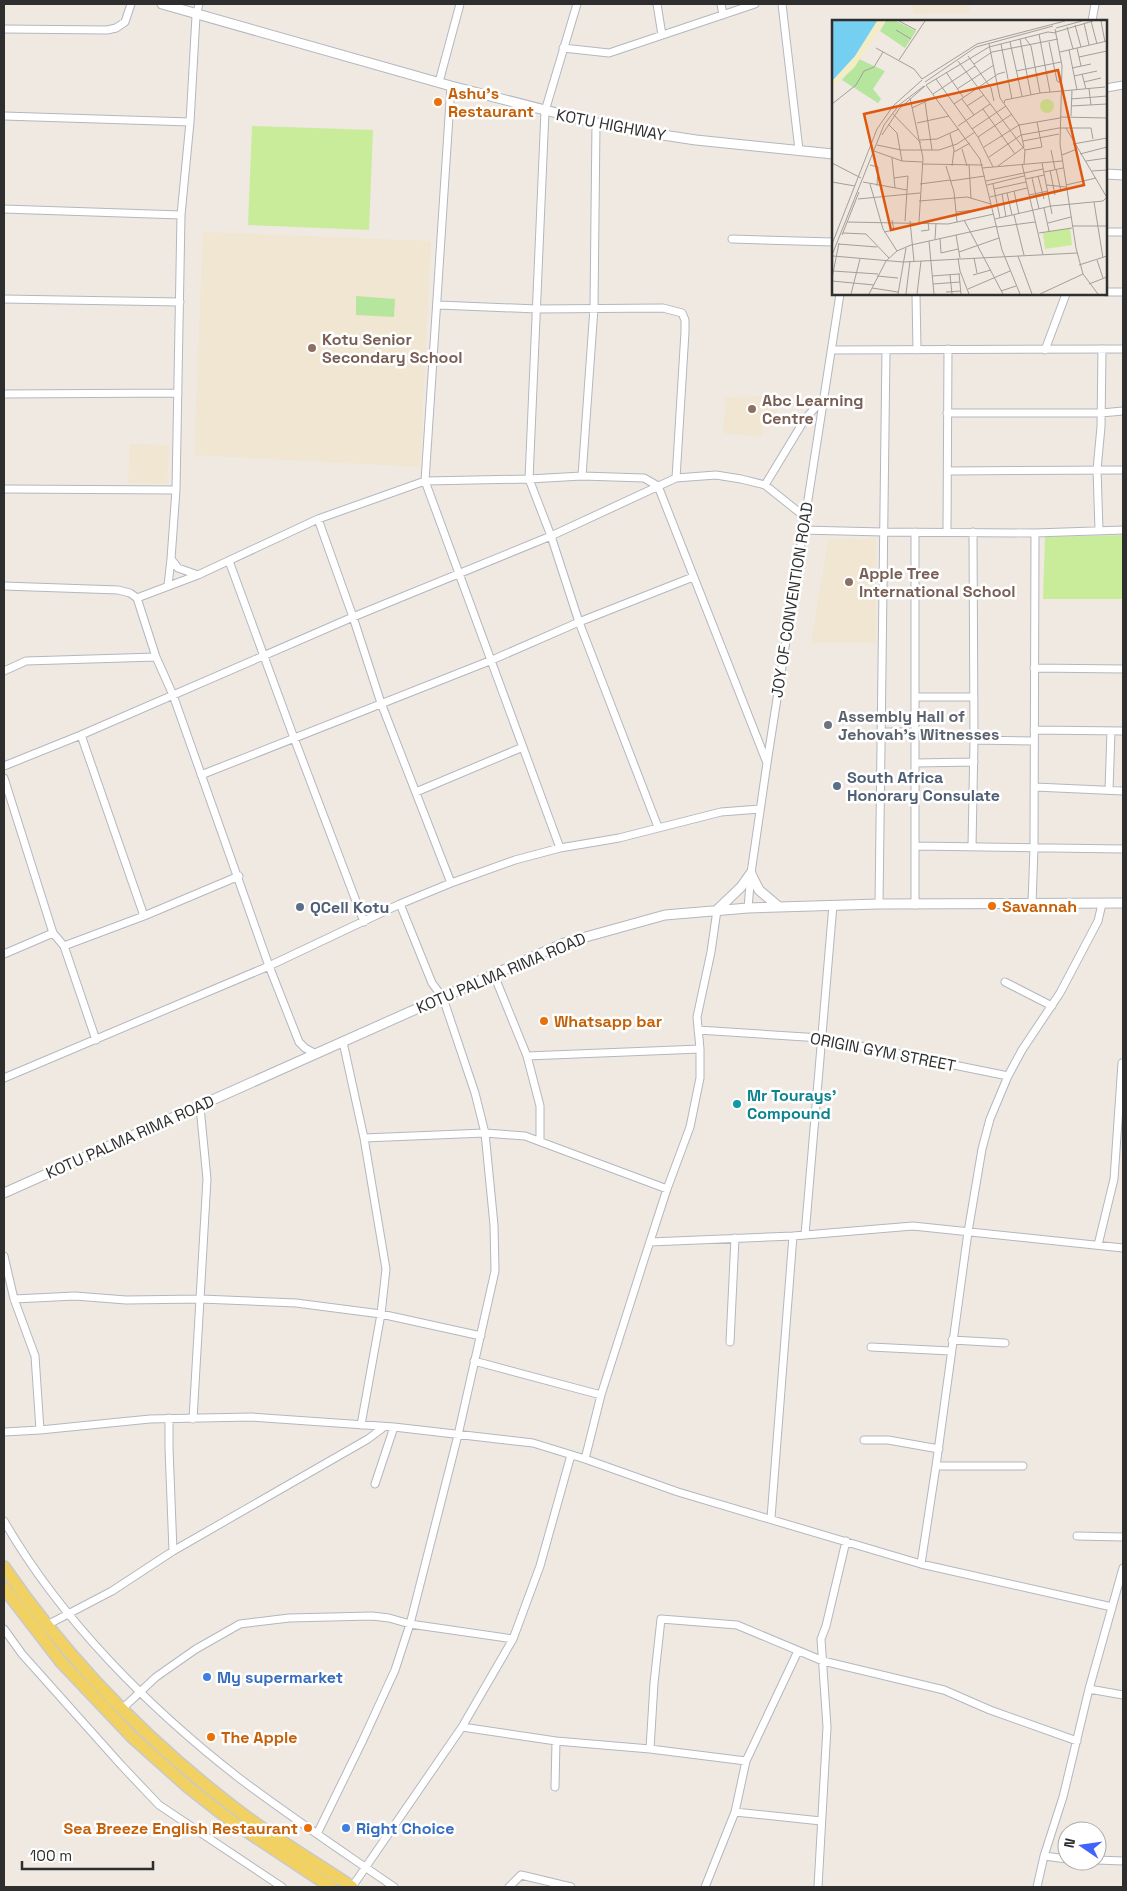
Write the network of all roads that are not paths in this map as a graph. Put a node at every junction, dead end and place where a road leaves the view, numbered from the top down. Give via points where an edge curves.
1 (131, 4) edge
2 (162, 4) edge
3 (199, 4) edge
4 (460, 4) edge
5 (577, 4) edge
6 (657, 4) edge
7 (721, 4) edge
8 (755, 4) edge
9 (782, 4) edge
10 (1095, 4) edge
11 (197, 13) junction
12 (722, 15) junction
13 (1092, 20) edge
14 (4, 29) edge
15 (662, 35) junction
16 (563, 48) junction
17 (439, 82) junction
18 (1123, 85) edge
19 (451, 86) junction
20 (1107, 88) edge
21 (545, 111) junction
22 (4, 116) edge
23 (190, 122) junction
24 (596, 123) junction
25 (800, 150) junction
26 (832, 154) edge
27 (1107, 174) edge
28 (1123, 175) edge
29 (4, 209) edge
30 (182, 215) junction
31 (1107, 232) edge
32 (1123, 232) edge
33 (732, 239) dead end
34 (832, 242) edge
35 (1107, 292) edge
36 (1123, 292) edge
37 (840, 295) edge
38 (916, 295) edge
39 (1066, 295) edge
40 (4, 299) edge
41 (180, 302) junction
42 (438, 305) junction
43 (594, 308) junction
44 (537, 309) junction
45 (948, 349) junction
46 (1102, 349) junction
47 (1123, 349) edge
48 (832, 350) junction
49 (886, 350) junction
50 (917, 350) junction
51 (1044, 350) junction
52 (178, 393) junction
53 (4, 394) edge
54 (824, 398) junction
55 (1123, 411) edge
56 (947, 413) junction
57 (1101, 413) junction
58 (1097, 469) junction
59 (1123, 470) edge
60 (948, 471) junction
61 (582, 476) junction
62 (676, 478) junction
63 (529, 479) junction
64 (426, 481) junction
65 (658, 486) junction
66 (765, 486) junction
67 (4, 488) edge
68 (176, 490) junction
69 (805, 517) junction
70 (318, 519) junction
71 (802, 530) junction
72 (1098, 530) junction
73 (1123, 530) edge
74 (948, 531) junction
75 (883, 532) junction
76 (915, 532) junction
77 (973, 532) junction
78 (1035, 533) junction
79 (551, 536) junction
80 (171, 559) junction
81 (229, 561) junction
82 (458, 573) junction
83 (198, 574) junction
84 (694, 578) junction
85 (168, 585) junction
86 (4, 586) edge
87 (137, 598) junction
88 (353, 617) junction
89 (579, 622) junction
90 (264, 656) junction
91 (156, 657) junction
92 (492, 660) junction
93 (1034, 668) junction
94 (1123, 668) edge
95 (4, 671) edge
96 (174, 695) junction
97 (915, 697) junction
98 (974, 697) junction
99 (382, 703) junction
100 (1034, 730) junction
101 (1111, 731) junction
102 (1123, 731) edge
103 (880, 732) junction
104 (915, 732) junction
105 (81, 735) junction
106 (294, 738) junction
107 (974, 740) junction
108 (1034, 741) junction
109 (523, 747) junction
110 (974, 762) junction
111 (767, 763) junction
112 (915, 763) junction
113 (4, 766) edge
114 (202, 775) junction
115 (4, 778) edge
116 (1034, 787) junction
117 (1109, 790) junction
118 (1123, 791) edge
119 (416, 792) junction
120 (760, 809) junction
121 (658, 827) junction
122 (916, 846) junction
123 (972, 847) junction
124 (560, 848) junction
125 (1034, 848) junction
126 (1123, 850) edge
127 (751, 873) junction
128 (239, 876) junction
129 (451, 883) junction
130 (1032, 903) junction
131 (1123, 903) edge
132 (400, 904) junction
133 (879, 904) junction
134 (1102, 904) junction
135 (833, 905) junction
136 (916, 905) junction
137 (748, 908) junction
138 (779, 908) junction
139 (717, 910) junction
140 (144, 916) junction
141 (364, 922) junction
142 (53, 933) junction
143 (64, 946) junction
144 (4, 954) edge
145 (269, 966) junction
146 (494, 975) junction
147 (1005, 982) dead end
148 (443, 998) junction
149 (1052, 1006) junction
150 (698, 1030) junction
151 (821, 1038) junction
152 (96, 1040) junction
153 (342, 1042) junction
154 (700, 1049) junction
155 (316, 1054) junction
156 (527, 1056) junction
157 (1122, 1063) dead end
158 (1008, 1076) junction
159 (4, 1078) edge
160 (200, 1107) junction
161 (485, 1134) junction
162 (364, 1138) junction
163 (540, 1140) junction
164 (1120, 1150) edge
165 (667, 1189) junction
166 (4, 1193) edge
167 (968, 1232) junction
168 (805, 1235) junction
169 (793, 1236) junction
170 (735, 1238) junction
171 (650, 1242) junction
172 (1098, 1245) junction
173 (1123, 1248) edge
174 (4, 1256) edge
175 (14, 1299) junction
176 (201, 1299) junction
177 (381, 1314) junction
178 (481, 1336) junction
179 (952, 1340) junction
180 (730, 1342) dead end
181 (1005, 1343) dead end
182 (871, 1347) dead end
183 (951, 1351) junction
184 (474, 1360) junction
185 (601, 1395) junction
186 (169, 1418) junction
187 (193, 1419) junction
188 (361, 1425) junction
189 (384, 1426) junction
190 (394, 1427) junction
191 (40, 1430) junction
192 (4, 1432) edge
193 (458, 1435) junction
194 (864, 1440) dead end
195 (939, 1449) junction
196 (571, 1455) junction
197 (585, 1459) junction
198 (936, 1466) junction
199 (1023, 1466) dead end
200 (375, 1484) dead end
201 (770, 1518) junction
202 (4, 1522) edge
203 (1077, 1536) dead end
204 (1123, 1537) edge
205 (846, 1541) junction
206 (173, 1551) junction
207 (920, 1564) junction
208 (4, 1568) edge
209 (1123, 1568) edge
210 (4, 1588) edge
211 (1112, 1608) junction
212 (68, 1614) junction
213 (410, 1624) junction
214 (47, 1625) junction
215 (4, 1629) edge
216 (513, 1639) junction
217 (798, 1651) junction
218 (823, 1660) junction
219 (1089, 1689) junction
220 (140, 1692) junction
221 (1123, 1694) edge
222 (122, 1709) junction
223 (462, 1727) junction
224 (556, 1741) junction
225 (1077, 1741) junction
226 (650, 1749) junction
227 (746, 1761) junction
228 (555, 1787) dead end
229 (735, 1812) junction
230 (821, 1821) junction
231 (317, 1834) junction
232 (1044, 1856) junction
233 (1057, 1858) edge
234 (1107, 1860) edge
235 (1123, 1861) edge
236 (365, 1867) junction
237 (282, 1887) edge
238 (331, 1887) edge
239 (352, 1887) edge
240 (394, 1887) edge
241 (509, 1887) edge
242 (571, 1887) edge
243 (705, 1887) edge
244 (818, 1887) edge
245 (1037, 1887) edge

1 - 14 street via 125,22 116,28
2 - 11 street, KOTU HIGHWAY
3 - 11 street
4 - 17 street
5 - 16 street
6 - 15 street
7 - 12 street
8 - 12 street
9 - 25 street
10 - 13 street
11 - 17 street, KOTU HIGHWAY
11 - 23 street
12 - 15 street
15 - 16 street via 608,53
16 - 21 street
17 - 19 street, KOTU HIGHWAY
18 - 20 street
19 - 21 street, KOTU HIGHWAY
19 - 42 street
21 - 24 street, KOTU HIGHWAY
21 - 44 street
22 - 23 street
23 - 30 street
24 - 25 street, KOTU HIGHWAY via 696,140
24 - 43 street
25 - 26 street, KOTU HIGHWAY
27 - 28 street
29 - 30 street
30 - 41 street
31 - 32 street
33 - 34 street
35 - 36 street
37 - 48 street, JOY OF CONVENTION ROAD
38 - 50 street
39 - 51 street
40 - 41 street
41 - 52 street
42 - 44 street
42 - 64 street
43 - 44 street
43 - 61 street
43 - 62 street via 656,307 682,313 685,332
44 - 63 street
45 - 50 street
45 - 51 street
45 - 56 street
46 - 47 street
46 - 51 street
46 - 57 street
48 - 49 street
48 - 54 street, JOY OF CONVENTION ROAD
49 - 50 street
49 - 75 street
52 - 53 street
52 - 68 street
54 - 66 street via 801,425
54 - 69 street, JOY OF CONVENTION ROAD
55 - 57 street
56 - 57 street
56 - 60 street
57 - 58 street
58 - 59 street
58 - 60 street
58 - 72 street
60 - 74 street
61 - 63 street
61 - 65 street via 644,478
62 - 65 street
62 - 66 street via 716,475
63 - 64 street
63 - 79 street
64 - 70 street
64 - 82 street
65 - 79 street
65 - 84 street
66 - 69 street
67 - 68 street
68 - 80 street
69 - 71 street, JOY OF CONVENTION ROAD
70 - 81 street
70 - 88 street
71 - 75 street
71 - 111 street, JOY OF CONVENTION ROAD
72 - 73 street
72 - 78 street
74 - 76 street
74 - 77 street
75 - 76 street
75 - 103 street
76 - 97 street
77 - 78 street
77 - 98 street
78 - 93 street
79 - 82 street
79 - 89 street
80 - 83 street via 178,568
80 - 85 street
81 - 83 street
81 - 90 street
82 - 88 street
82 - 92 street
83 - 85 street
84 - 89 street
84 - 111 street
85 - 87 street
86 - 87 street via 118,590
87 - 91 street
88 - 90 street
88 - 99 street
89 - 92 street
89 - 121 street
90 - 96 street
90 - 106 street
91 - 95 street via 26,661
91 - 96 street
92 - 99 street
92 - 109 street
93 - 94 street
93 - 100 street
96 - 105 street
96 - 114 street
97 - 98 street
97 - 104 street
98 - 107 street
99 - 106 street
99 - 119 street
100 - 101 street
100 - 108 street
101 - 102 street
101 - 117 street
103 - 104 street
103 - 133 street
104 - 112 street
105 - 113 street
105 - 140 street
106 - 114 street
106 - 141 street
107 - 108 street
107 - 110 street
108 - 116 street
109 - 119 street
109 - 124 street
110 - 112 street
110 - 123 street
111 - 120 street, JOY OF CONVENTION ROAD
112 - 122 street
114 - 128 street
115 - 142 street
116 - 117 street
116 - 125 street
117 - 118 street
119 - 129 street
120 - 121 street via 721,812
120 - 127 street, JOY OF CONVENTION ROAD
121 - 124 street via 619,838
122 - 123 street
122 - 136 street
123 - 125 street
124 - 129 street
125 - 126 street
125 - 130 street
127 - 137 street, JOY OF CONVENTION ROAD
127 - 138 street via 758,890
127 - 139 street via 737,892
128 - 140 street
128 - 145 street
129 - 132 street
130 - 134 street, KOTU PALMA RIMA ROAD
130 - 136 street, KOTU PALMA RIMA ROAD
131 - 134 street, KOTU PALMA RIMA ROAD
132 - 141 street
132 - 148 street via 432,983
133 - 135 street, KOTU PALMA RIMA ROAD
133 - 136 street, KOTU PALMA RIMA ROAD
134 - 149 street via 1098,921
135 - 138 street, KOTU PALMA RIMA ROAD
135 - 151 street
137 - 138 street, KOTU PALMA RIMA ROAD
137 - 139 street, KOTU PALMA RIMA ROAD
139 - 146 street, KOTU PALMA RIMA ROAD via 665,915 604,930 564,943
139 - 150 street via 697,1017
140 - 143 street
141 - 145 street
142 - 143 street
142 - 144 street
143 - 152 street
145 - 152 street
145 - 155 street via 299,1042
146 - 148 street, KOTU PALMA RIMA ROAD
146 - 156 street
147 - 149 street
148 - 153 street, KOTU PALMA RIMA ROAD
148 - 161 street
149 - 158 street
150 - 151 street, ORIGIN GYM STREET
150 - 154 street
151 - 158 street, ORIGIN GYM STREET
151 - 168 street
152 - 159 street
153 - 155 street, KOTU PALMA RIMA ROAD
153 - 162 street
154 - 156 street
154 - 165 street via 700,1078 690,1127
155 - 160 street, KOTU PALMA RIMA ROAD
156 - 163 street via 540,1106
157 - 164 street
158 - 167 street via 990,1118 982,1149
160 - 166 street, KOTU PALMA RIMA ROAD
160 - 176 street via 207,1179
161 - 162 street
161 - 163 street
161 - 178 street via 495,1271
162 - 177 street via 386,1269
163 - 165 street
164 - 172 street
165 - 171 street
167 - 168 street via 913,1226
167 - 172 street
167 - 179 street
168 - 169 street
169 - 170 street
169 - 201 street
170 - 171 street
170 - 180 street
171 - 185 street
172 - 173 street
174 - 175 street
175 - 176 street via 75,1296 126,1300
175 - 191 street via 36,1356
176 - 177 street via 296,1303
176 - 187 street
177 - 178 street
177 - 188 street
178 - 184 street
179 - 181 street
179 - 183 street
182 - 183 street
183 - 195 street
184 - 185 street
184 - 193 street
185 - 197 street
186 - 187 street
186 - 191 street
186 - 206 street
187 - 188 street via 252,1417
188 - 189 street
189 - 190 street
189 - 206 street via 368,1439
190 - 193 street
190 - 200 street
191 - 192 street
193 - 196 street via 533,1443
193 - 213 street
194 - 195 street via 888,1440
195 - 198 street
196 - 197 street
196 - 216 street via 540,1566
197 - 201 street via 678,1492
198 - 199 street
198 - 207 street
201 - 205 street
202 - 212 street via 23,1554
203 - 204 street
205 - 207 street
205 - 218 street via 821,1640
206 - 212 street via 112,1591
207 - 211 street
208 - 214 main road
209 - 211 street
210 - 238 main road via 61,1662 132,1737 230,1820
211 - 219 street
212 - 214 street
212 - 220 street
213 - 216 street
213 - 220 street via 362,1616 289,1618 240,1624 196,1649
213 - 231 street via 387,1688
214 - 222 main road
215 - 237 street via 22,1654 159,1805
216 - 223 street
217 - 218 street
217 - 226 street via 737,1625 661,1619
217 - 227 street
218 - 225 street via 944,1690
218 - 230 street via 827,1727
219 - 221 street
219 - 225 street
220 - 222 street
220 - 231 street via 239,1777
222 - 239 main road via 140,1729 237,1811
223 - 224 street
223 - 236 street
224 - 226 street
224 - 228 street
225 - 232 street
226 - 227 street
227 - 229 street
229 - 230 street
229 - 243 street
230 - 244 street
231 - 236 street
232 - 233 street
232 - 245 street
234 - 235 street
236 - 239 street
236 - 240 street
241 - 242 street via 521,1875

